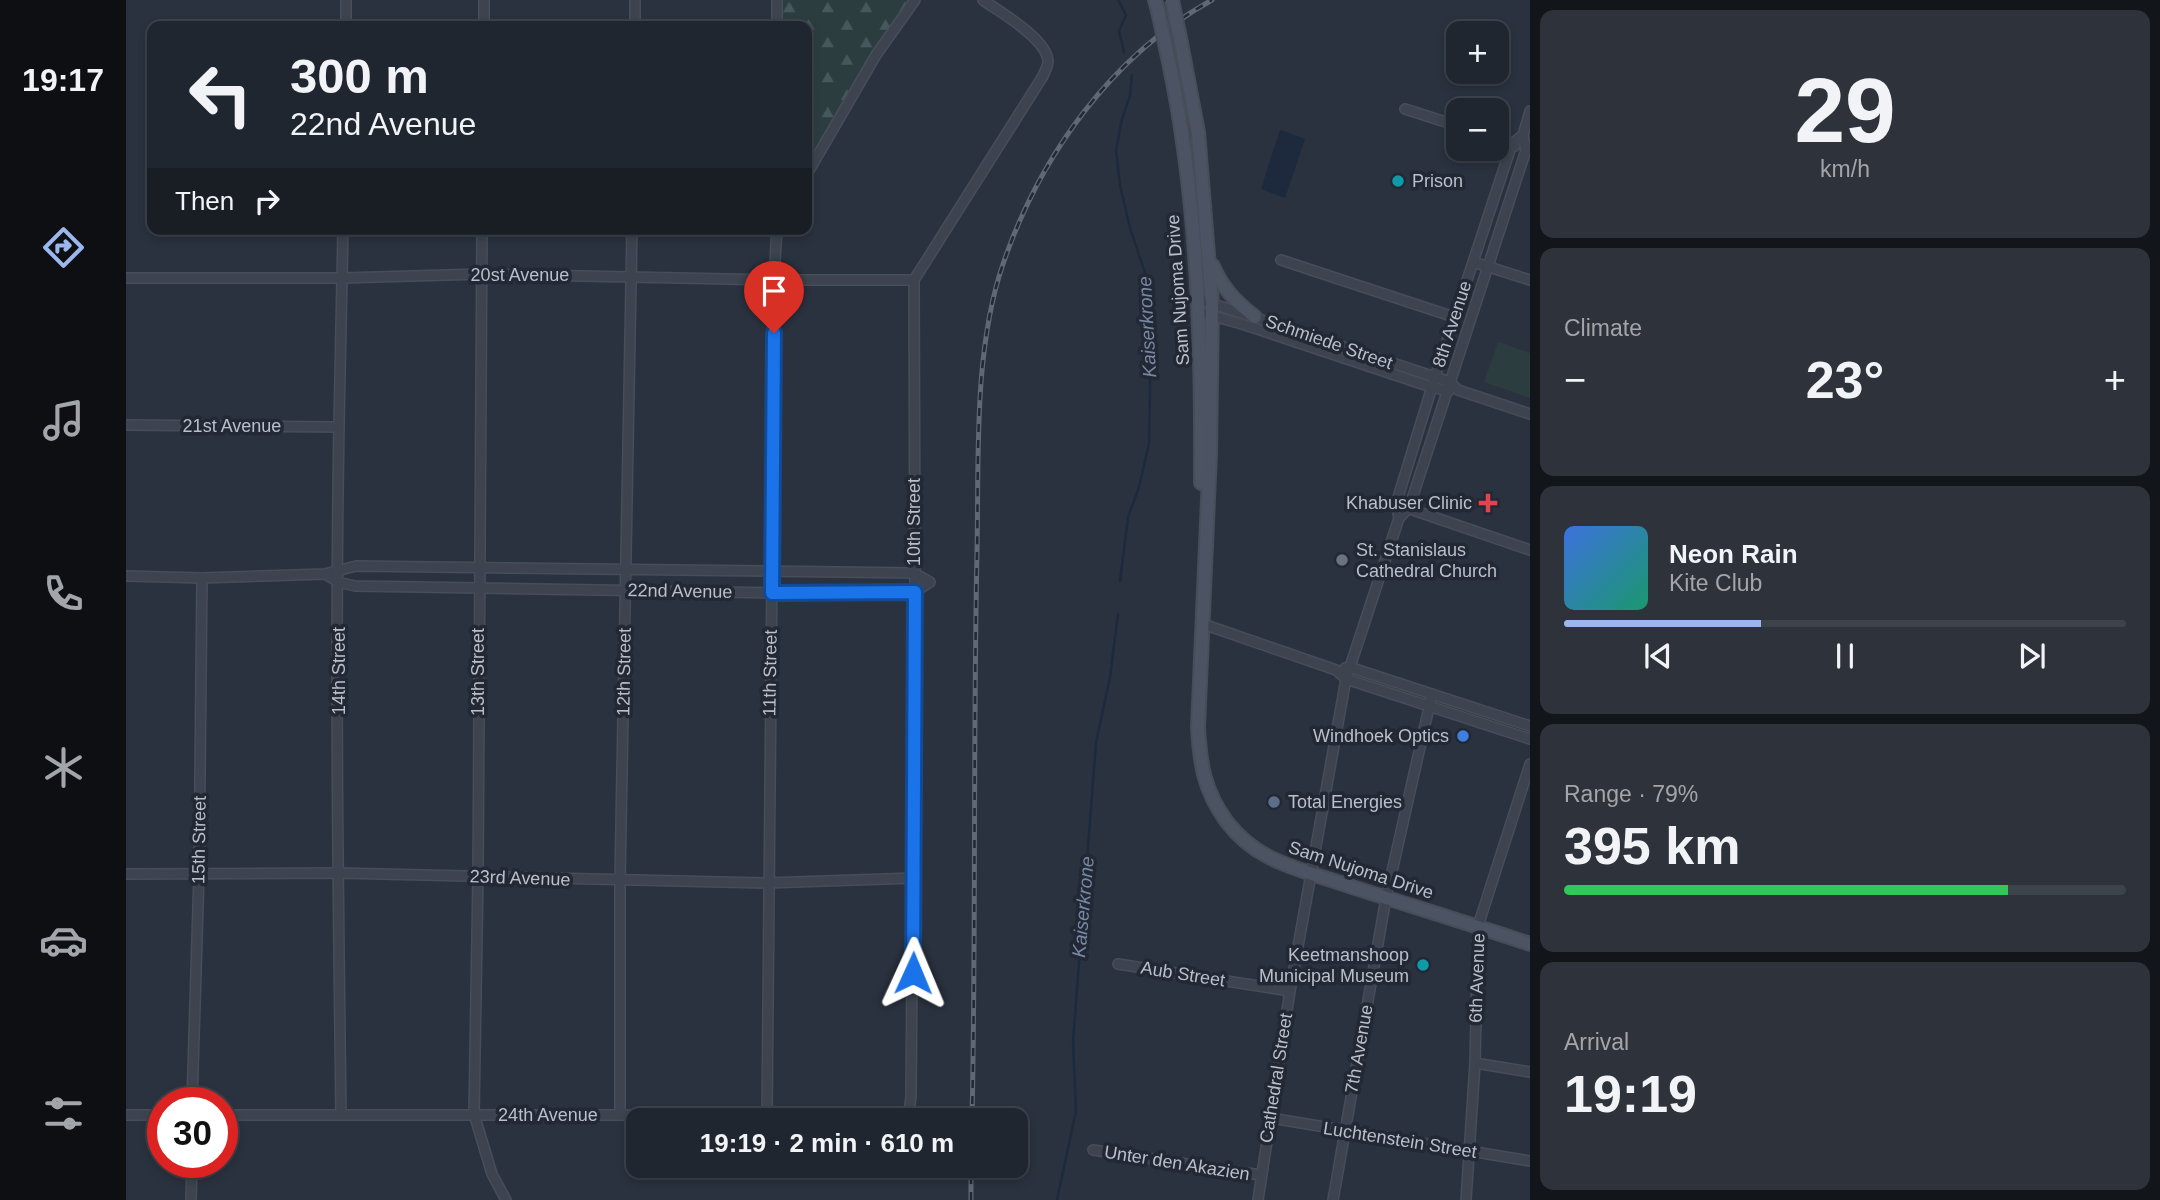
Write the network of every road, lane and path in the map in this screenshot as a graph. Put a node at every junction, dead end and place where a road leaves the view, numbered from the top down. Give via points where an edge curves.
1 (346, 0) edge
2 (484, 0) edge
3 (635, 0) edge
4 (777, 0) edge
5 (915, 0) edge
6 (984, 0) edge
7 (1172, 0) edge
8 (1157, 6) edge
9 (346, 21) edge
10 (484, 21) edge
11 (635, 21) edge
12 (777, 21) edge
13 (1405, 109) dead end
14 (1530, 111) edge
15 (1446, 122) edge
16 (1523, 135) junction
17 (1509, 143) edge
18 (1512, 144) junction
19 (1528, 150) edge
20 (812, 165) edge
21 (343, 235) edge
22 (482, 235) edge
23 (632, 235) edge
24 (777, 235) edge
25 (1210, 259) junction
26 (1281, 260) dead end
27 (1473, 262) junction
28 (1488, 266) junction
29 (482, 274) junction
30 (631, 276) junction
31 (126, 278) edge
32 (342, 278) junction
33 (774, 280) junction
34 (914, 280) junction
35 (1530, 280) edge
36 (1198, 306) junction
37 (1212, 309) junction
38 (1255, 317) junction
39 (1454, 317) junction
40 (1435, 377) junction
41 (1432, 387) junction
42 (1448, 387) junction
43 (1530, 414) edge
44 (126, 425) edge
45 (339, 427) junction
46 (1395, 504) junction
47 (1409, 508) junction
48 (1399, 518) junction
49 (1530, 550) edge
50 (480, 567) junction
51 (339, 570) junction
52 (626, 570) junction
53 (772, 573) junction
54 (914, 573) junction
55 (325, 574) junction
56 (126, 576) edge
57 (202, 578) junction
58 (1204, 581) junction
59 (338, 582) junction
60 (478, 587) junction
61 (625, 590) junction
62 (915, 592) junction
63 (772, 593) junction
64 (1203, 624) junction
65 (1349, 667) junction
66 (1336, 670) junction
67 (1346, 678) junction
68 (1432, 694) junction
69 (1429, 705) junction
70 (1530, 726) edge
71 (1530, 739) edge
72 (1530, 764) edge
73 (338, 873) junction
74 (1311, 873) junction
75 (126, 874) edge
76 (199, 874) junction
77 (478, 877) junction
78 (914, 878) junction
79 (620, 880) junction
80 (766, 883) junction
81 (1386, 898) junction
82 (1478, 926) junction
83 (1530, 944) edge
84 (1118, 964) dead end
85 (1290, 991) junction
86 (1475, 1063) junction
87 (1530, 1072) edge
88 (192, 1087) edge
89 (767, 1108) edge
90 (910, 1108) edge
91 (341, 1114) junction
92 (474, 1114) junction
93 (126, 1115) edge
94 (147, 1115) edge
95 (238, 1115) edge
96 (620, 1115) junction
97 (626, 1115) edge
98 (1270, 1118) junction
99 (1345, 1132) junction
100 (1093, 1150) dead end
101 (1470, 1152) junction
102 (1530, 1161) edge
103 (1261, 1175) junction
104 (192, 1178) edge
105 (191, 1200) edge
106 (506, 1200) edge
107 (1258, 1200) edge
108 (1333, 1200) edge
109 (1466, 1200) edge

1 - 9 street
2 - 10 street
3 - 11 street
4 - 12 street
5 - 20 street via 876,55
6 - 34 street via 1039,41 1048,63
7 - 25 main road, Sam Nujoma Drive, bridge via 1198,132
8 - 36 main road, Sam Nujoma Drive, bridge via 1186,159
13 - 15 street
14 - 16 street
16 - 18 street
16 - 19 street
17 - 18 street
18 - 19 street
18 - 27 street, 8th Avenue
19 - 28 street, 8th Avenue
21 - 32 street, 14th Street
22 - 29 street, 13th Street
23 - 30 street, 12th Street
24 - 33 street, 11th Street
25 - 37 main road, Sam Nujoma Drive
25 - 38 main road via 1225,289
26 - 39 street
27 - 28 street
27 - 39 street, 8th Avenue
28 - 35 street
28 - 42 street, 8th Avenue
29 - 30 street, 20st Avenue
29 - 32 street, 20st Avenue
29 - 50 street, 13th Street
30 - 33 street, 20st Avenue
30 - 52 street, 12th Street
31 - 32 street, 20st Avenue
32 - 45 street, 14th Street
33 - 34 street, 20st Avenue
33 - 53 street, 11th Street
34 - 54 street, 10th Street
36 - 37 street, Schmiede Street
36 - 58 main road, Sam Nujoma Drive
37 - 38 street, Schmiede Street
37 - 41 street, Schmiede Street
37 - 58 main road, Sam Nujoma Drive
38 - 40 street, Schmiede Street
39 - 40 street, 8th Avenue
40 - 41 street, 8th Avenue
40 - 42 street, Schmiede Street
41 - 42 street, Schmiede Street
41 - 46 street, 8th Avenue
42 - 43 street, Schmiede Street
42 - 47 street, 8th Avenue
44 - 45 street, 21st Avenue
45 - 51 street, 14th Street
46 - 47 street
46 - 48 street
47 - 48 street, 8th Avenue
47 - 49 street
48 - 65 street, 8th Avenue
50 - 51 street, 22nd Avenue via 356,566
50 - 52 street, 22nd Avenue
50 - 60 street, 13th Street
51 - 55 street, 22nd Avenue
51 - 59 street, 14th Street
52 - 53 street, 22nd Avenue
52 - 61 street, 12th Street
53 - 54 street, 22nd Avenue
53 - 63 street, 11th Street
54 - 62 street, 10th Street
54 - 62 street via 930,582
55 - 57 street, 22nd Avenue
55 - 59 street, 22nd Avenue
56 - 57 street, 22nd Avenue
57 - 76 street, 15th Street
58 - 64 main road, Sam Nujoma Drive
59 - 60 street, 22nd Avenue
59 - 73 street, 14th Street
60 - 61 street, 22nd Avenue
60 - 77 street, 13th Street
61 - 63 street, 22nd Avenue
61 - 79 street, 12th Street
62 - 63 street, 22nd Avenue
62 - 78 street, 10th Street
63 - 80 street, 11th Street
64 - 66 street
64 - 74 main road, Sam Nujoma Drive via 1200,763 1214,803 1252,846
65 - 66 street
65 - 67 street, 8th Avenue
65 - 68 street
66 - 67 street
67 - 69 street
67 - 74 street, 8th Avenue
68 - 69 street, 7th Avenue
68 - 70 street
69 - 71 street
69 - 81 street, 7th Avenue
72 - 82 street, 6th Avenue
73 - 76 street, 23rd Avenue
73 - 77 street, 23rd Avenue
73 - 91 street, 14th Street
74 - 81 main road, Sam Nujoma Drive
74 - 85 street, Cathedral Street
75 - 76 street, 23rd Avenue
76 - 88 street, 15th Street
77 - 79 street, 23rd Avenue
77 - 92 street, 13th Street
78 - 80 street, 23rd Avenue
78 - 90 street, 10th Street
79 - 80 street, 23rd Avenue
79 - 96 street, 12th Street
80 - 89 street, 11th Street
81 - 82 main road, Sam Nujoma Drive
81 - 99 street, 7th Avenue
82 - 83 main road, Sam Nujoma Drive
82 - 86 street, 6th Avenue
84 - 85 street, Aub Street
85 - 98 street, Cathedral Street
86 - 87 street
86 - 101 street, 6th Avenue
91 - 92 street, 24th Avenue
91 - 95 street, 24th Avenue
92 - 96 street, 24th Avenue
92 - 106 street, 13th Street via 492,1174
93 - 94 street
96 - 97 street, 24th Avenue
98 - 99 street, Luchtenstein Street
98 - 103 street, Cathedral Street
99 - 101 street, Luchtenstein Street
99 - 108 street, 7th Avenue
100 - 103 street, Unter den Akazien
101 - 102 street, Luchtenstein Street
101 - 109 street, 6th Avenue
103 - 107 street, Cathedral Street
104 - 105 street

